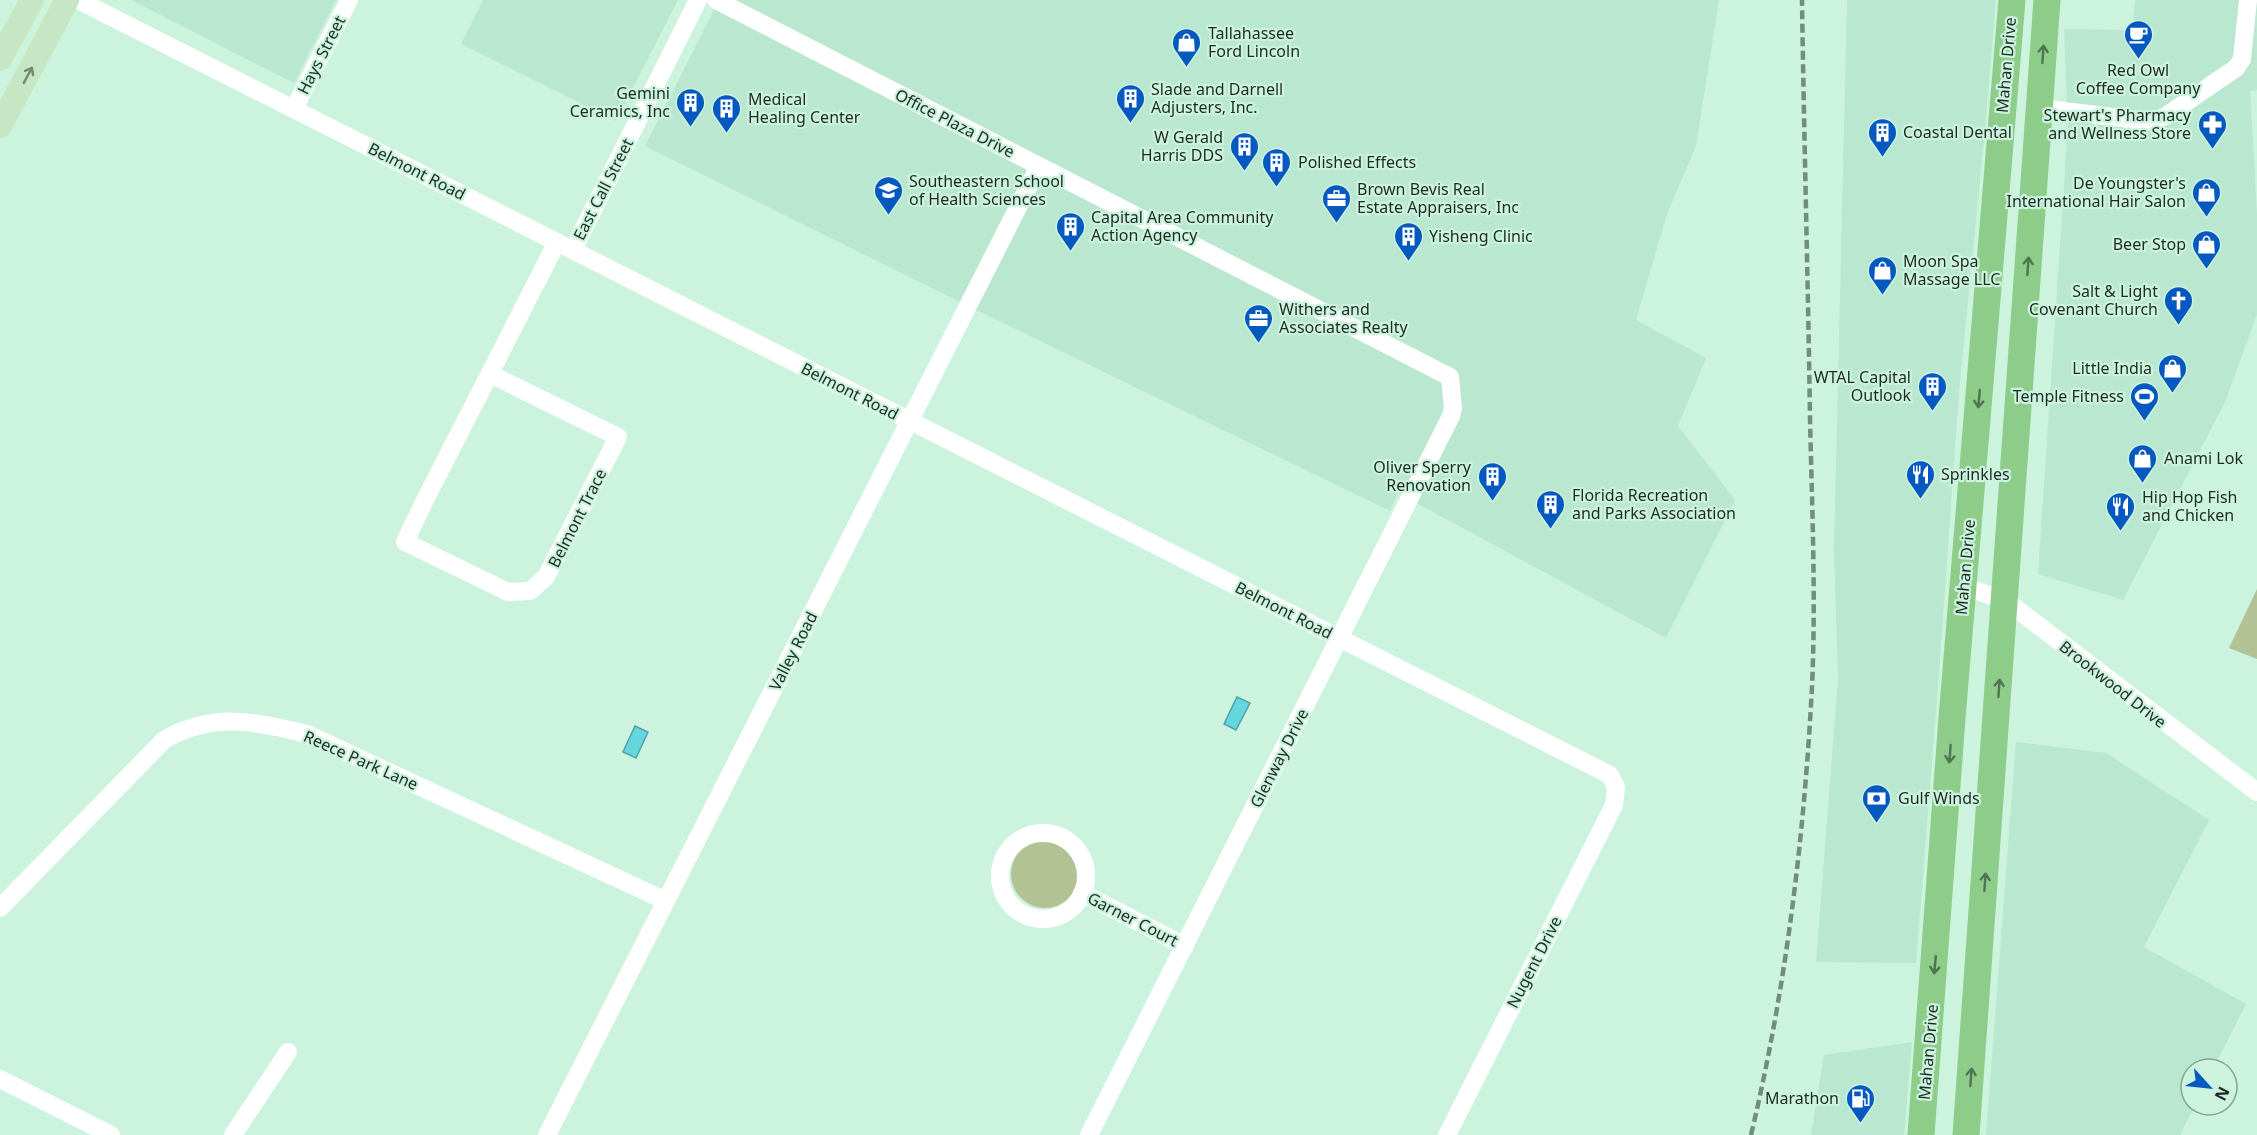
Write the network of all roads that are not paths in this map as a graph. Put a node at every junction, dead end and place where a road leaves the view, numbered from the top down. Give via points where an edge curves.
1 (32, 0) edge
2 (67, 0) edge
3 (78, 0) edge
4 (349, 0) edge
5 (698, 0) edge
6 (716, 0) edge
7 (2012, 0) edge
8 (2047, 0) edge
9 (2247, 0) edge
10 (0, 59) edge
11 (2040, 108) junction
12 (294, 109) junction
13 (0, 126) edge
14 (1039, 166) junction
15 (565, 246) junction
16 (1982, 364) junction
17 (2021, 367) junction
18 (490, 374) junction
19 (1450, 377) joint
20 (910, 421) junction
21 (1964, 587) junction
22 (2004, 600) junction
23 (1339, 638) junction
24 (1617, 788) joint
25 (2257, 792) edge
26 (1082, 893) junction
27 (666, 901) junction
28 (1939, 906) junction
29 (0, 908) edge
30 (1983, 917) junction
31 (1185, 945) junction
32 (288, 1052) dead end
33 (0, 1079) edge
34 (111, 1135) edge
35 (232, 1135) edge
36 (547, 1135) edge
37 (1089, 1135) edge
38 (1447, 1135) edge
39 (1921, 1135) edge
40 (1966, 1135) edge

1 - 10 main road
13 -> 2 main road
3 - 12 street, Belmont Road
4 - 12 street, Hays Street
5 - 15 street, East Call Street
6 - 14 street, Office Plaza Drive
7 - 16 main road, Mahan Drive
11 -> 8 main road
9 - 11 street via 2242,59 2236,68 2166,116 2145,121
17 -> 11 main road
12 - 15 street, Belmont Road
14 - 19 street, Office Plaza Drive
14 - 20 street, Valley Road
15 - 18 street, Belmont Trace
15 - 20 street, Belmont Road
16 - 17 main road
16 -> 21 main road, Mahan Drive
17 - 22 main road
18 - 18 street, Belmont Trace via 405,542 508,592 530,591 546,577 618,437
19 - 23 street, Glenway Drive via 1451,416
20 - 23 street, Belmont Road
20 - 27 street, Valley Road
21 - 22 street, Brookwood Drive
21 -> 28 main road, Mahan Drive
22 - 25 street, Brookwood Drive
30 -> 22 main road
23 - 24 street, Belmont Road via 1610,775
23 - 31 street, Glenway Drive
24 - 38 street, Nugent Drive via 1614,805
26 - 26 street, Garner Court via 1086,875 1083,860 1075,847 1060,836 1030,835 1017,842 1002,862 1002,891 1010,904 1025,915 1054,918 1068,911
26 - 31 street, Garner Court
27 - 29 street, Reece Park Lane via 307,734 236,720 197,726 164,740
27 - 36 street, Valley Road
28 - 30 main road
28 -> 39 main road, Mahan Drive
40 -> 30 main road
31 - 37 street, Glenway Drive
32 - 35 street
33 - 34 street

